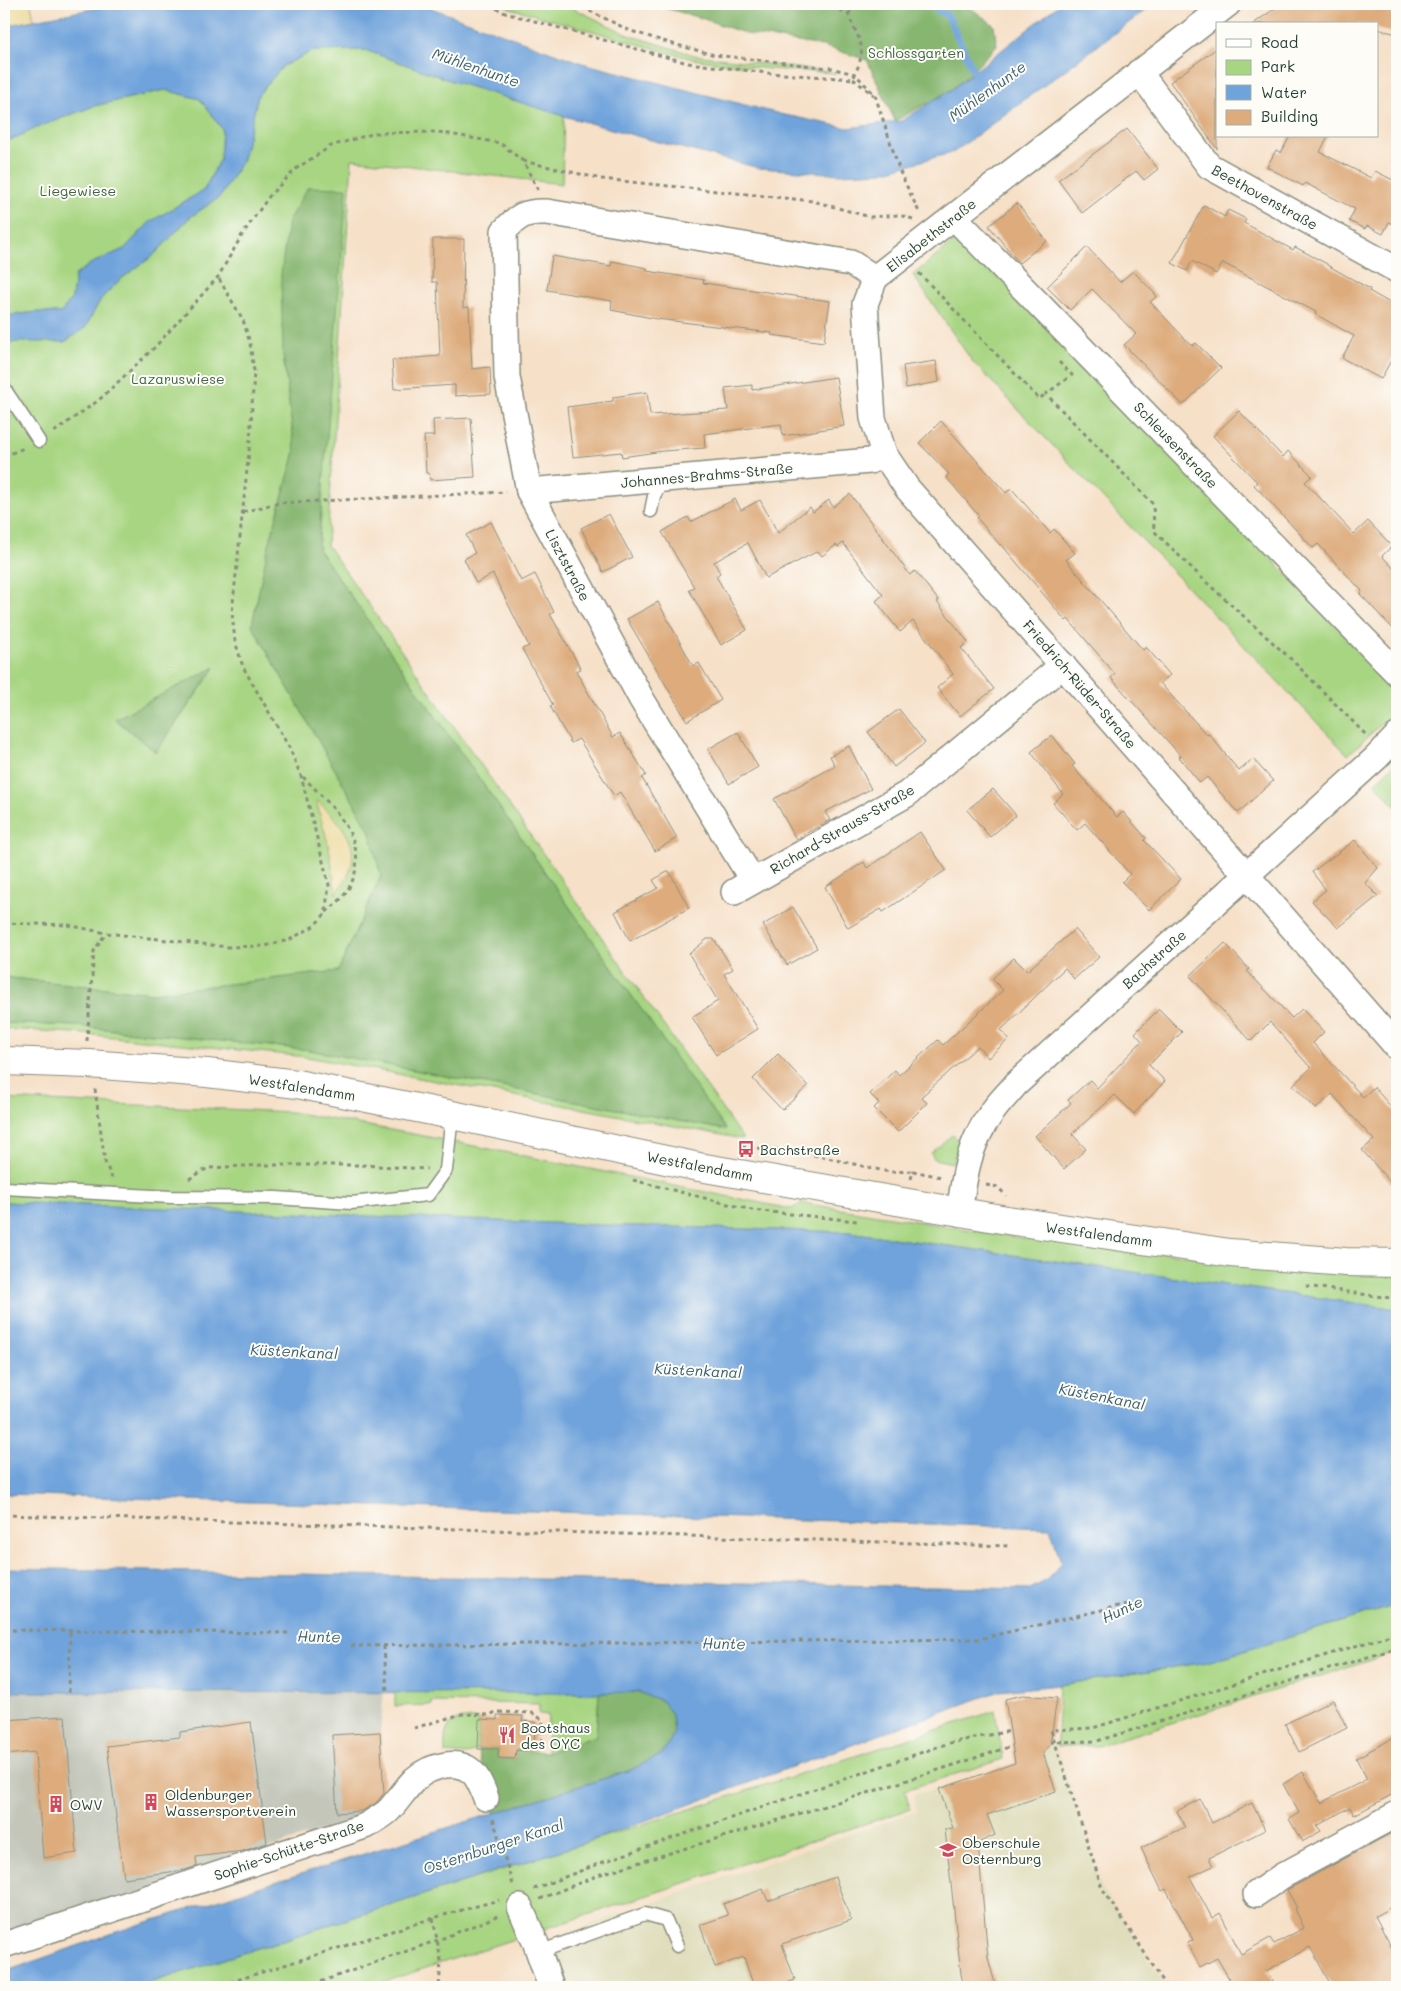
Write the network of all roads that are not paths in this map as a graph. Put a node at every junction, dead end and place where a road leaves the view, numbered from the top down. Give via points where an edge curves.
1 (1228, 4) edge
2 (1139, 72) junction
3 (518, 217) joint
4 (954, 217) junction
5 (1397, 270) edge
6 (874, 278) junction
7 (4, 388) edge
8 (39, 440) road end
9 (884, 454) junction
10 (663, 479) junction
11 (528, 491) junction
12 (651, 511) dead end
13 (1063, 665) junction
14 (1397, 673) edge
15 (1393, 740) edge
16 (1245, 875) junction
17 (743, 886) joint
18 (1397, 1047) edge
19 (4, 1061) edge
20 (452, 1114) junction
21 (4, 1188) edge
22 (959, 1213) junction
23 (1397, 1263) edge
24 (486, 1798) road end
25 (1397, 1814) edge
26 (1256, 1894) dead end
27 (515, 1900) road end
28 (4, 1945) edge
29 (677, 1946) dead end
30 (539, 1952) junction
31 (551, 1987) edge

1 - 2 street, Elisabethstraße
2 - 4 street, Elisabethstraße
2 - 5 street, Beethovenstraße via 1208,166
3 - 6 street, Elisabethstraße via 534,211 547,212 851,263
3 - 11 street, Lisztstraße via 504,231 508,377
4 - 6 street, Elisabethstraße
4 - 14 street, Schleusenstraße
6 - 9 street, Friedrich-Rüder-Straße via 864,304 873,418
7 - 8 lane
9 - 10 street, Johannes-Brahms-Straße via 870,462
9 - 13 street, Friedrich-Rüder-Straße via 908,488
10 - 11 street, Johannes-Brahms-Straße
10 - 12 lane
11 - 17 street, Lisztstraße
13 - 16 street, Friedrich-Rüder-Straße
13 - 17 street, Richard-Strauss-Straße via 907,794
15 - 16 street, Bachstraße
16 - 18 street, Friedrich-Rüder-Straße
16 - 22 street, Bachstraße via 1016,1084 990,1114 969,1157
19 - 20 street, Westfalendamm via 87,1077 207,1073 297,1084
20 - 21 lane via 446,1170 428,1195 351,1203
20 - 22 street, Westfalendamm via 708,1168
22 - 23 street, Westfalendamm via 1230,1253
24 - 28 street, Sophie-Schütte-Straße via 478,1779 466,1767 449,1765 436,1768 423,1773 389,1810 365,1826
25 - 26 street via 1282,1876
27 - 30 street
29 - 30 lane via 666,1920 645,1914
30 - 31 street

